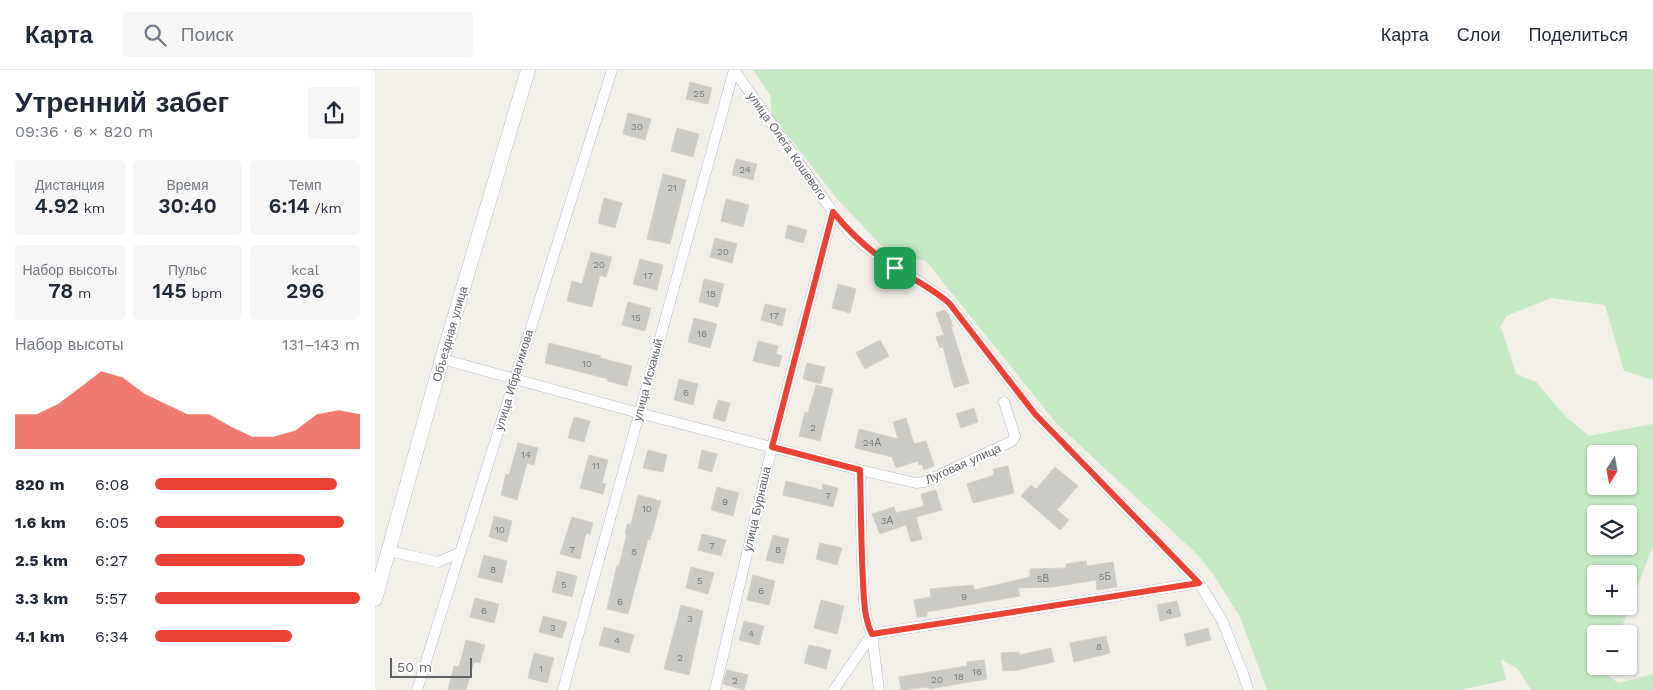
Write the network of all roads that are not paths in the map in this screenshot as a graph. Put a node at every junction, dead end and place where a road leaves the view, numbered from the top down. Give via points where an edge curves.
1 (527, 70) edge
2 (612, 70) edge
3 (734, 70) edge
4 (833, 212) junction
5 (442, 360) junction
6 (514, 379) junction
7 (1004, 402) dead end
8 (639, 413) junction
9 (772, 447) junction
10 (860, 470) junction
11 (389, 551) junction
12 (459, 553) junction
13 (1199, 583) junction
14 (375, 599) edge
15 (872, 634) junction
16 (417, 690) edge
17 (563, 690) edge
18 (715, 690) edge
19 (834, 690) edge
20 (879, 690) edge
21 (1248, 690) edge

1 - 5 street, Объездная улица
2 - 6 street, улица Ибрагимова
3 - 4 street, улица Олега Кошевого
3 - 8 street, улица Исхакый
4 - 9 street, улица Бурнаша
4 - 13 street, улица Олега Кошевого via 852,235 875,254 949,303 1035,414
5 - 6 street
5 - 11 street, Объездная улица
6 - 8 street
6 - 12 street, улица Ибрагимова
7 - 10 street, Луговая улица via 1015,436 1002,447 924,482 908,482
8 - 9 street
8 - 17 street, улица Исхакый
9 - 10 street
9 - 18 street, улица Бурнаша
10 - 15 street via 865,608
11 - 12 street via 438,562
11 - 14 street, Объездная улица
12 - 16 street, улица Ибрагимова
13 - 15 street
13 - 21 street, улица Олега Кошевого via 1222,620
15 - 19 street
15 - 20 street

